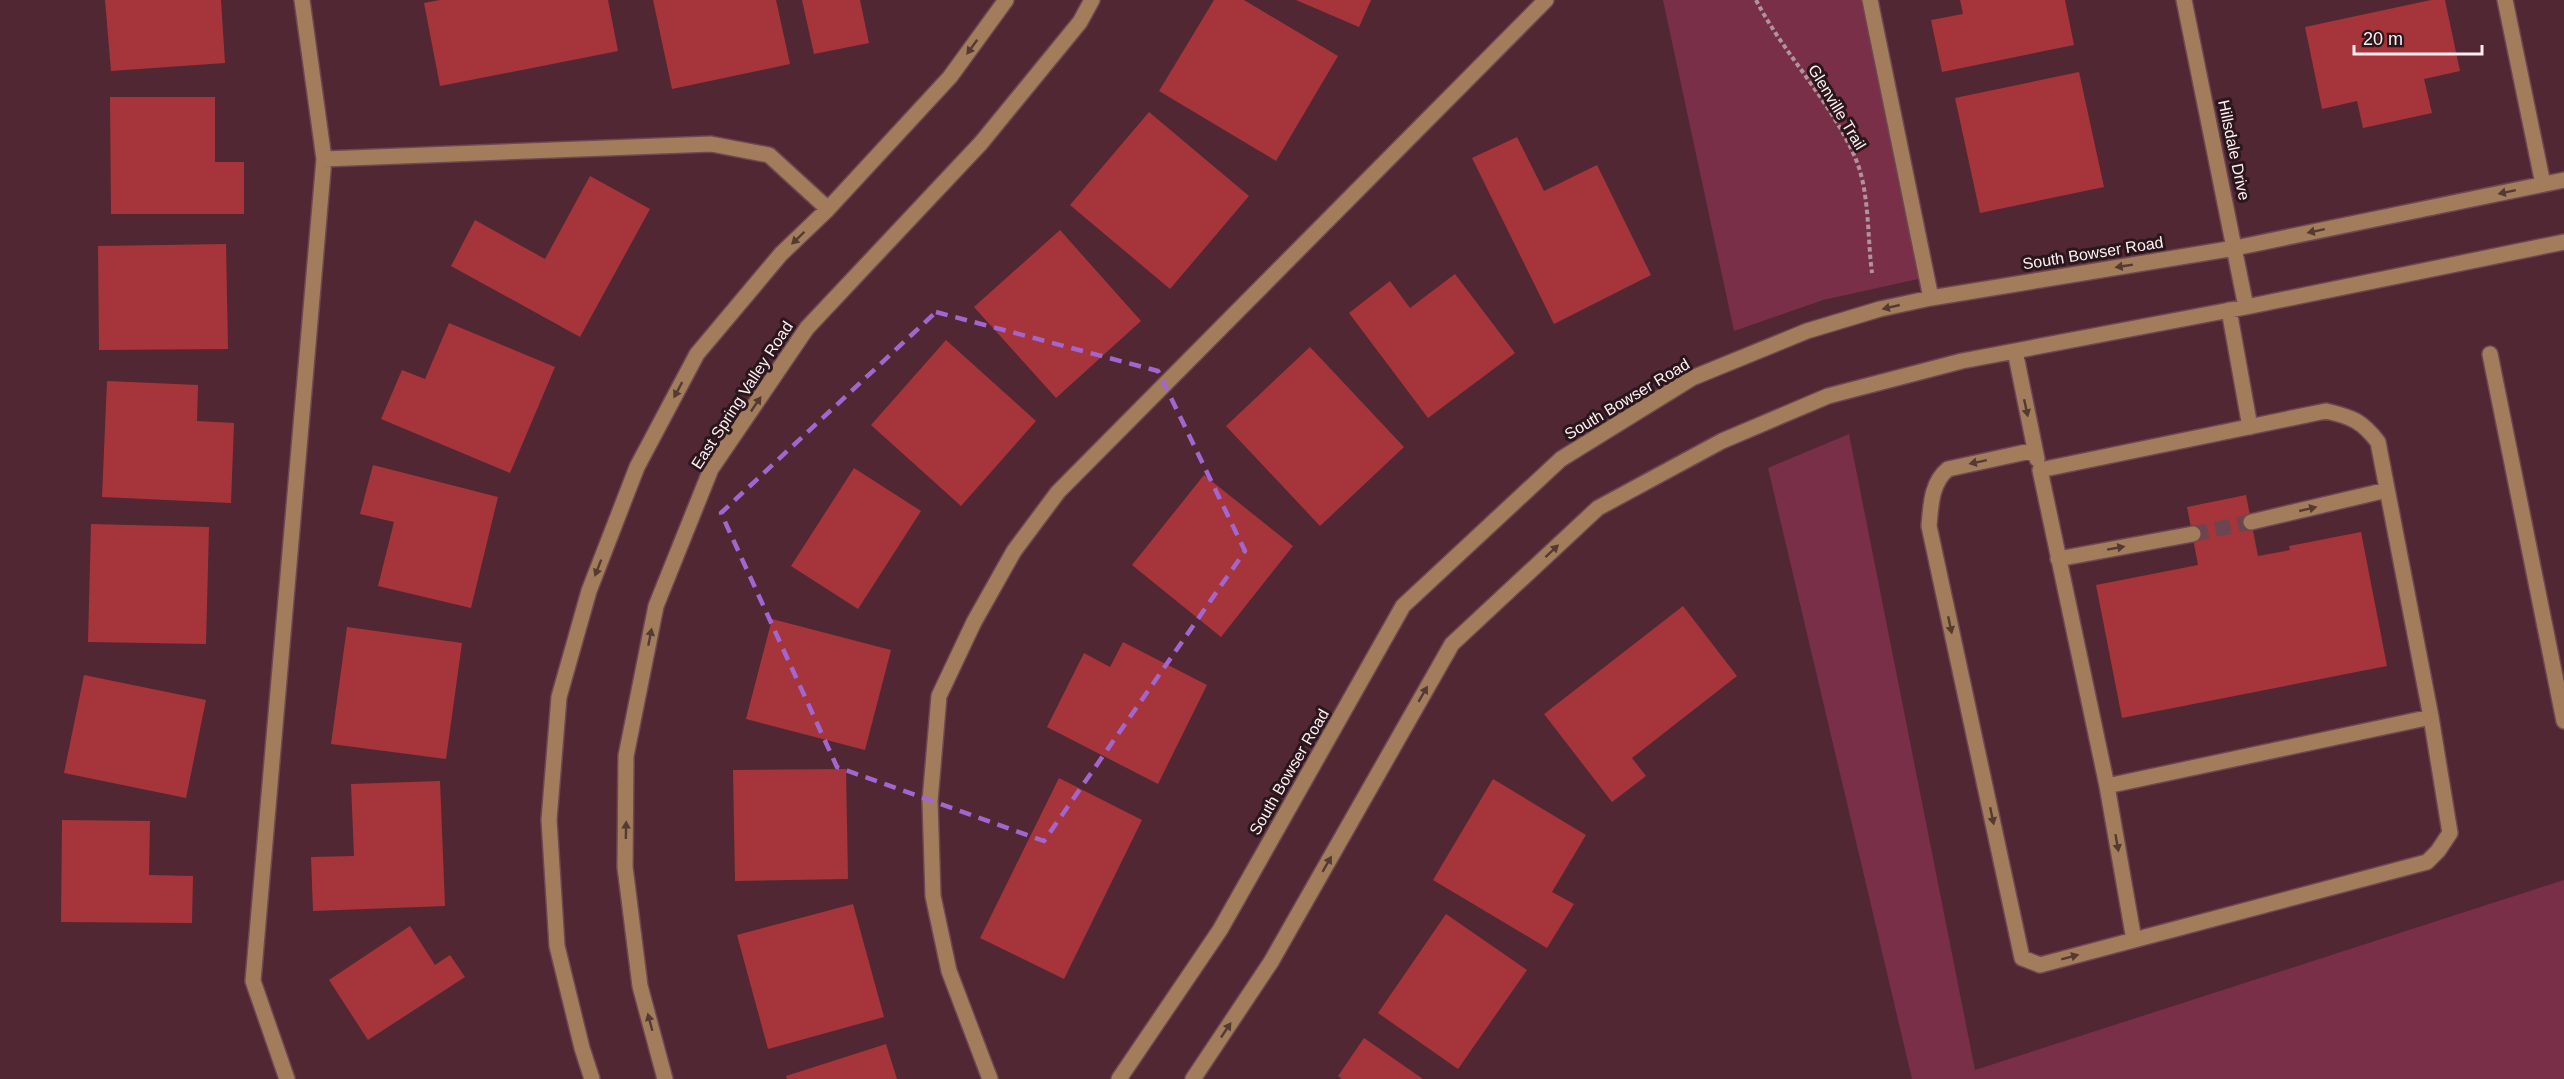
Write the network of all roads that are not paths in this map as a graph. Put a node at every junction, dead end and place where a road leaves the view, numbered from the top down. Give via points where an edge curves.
1 (302, 0) edge
2 (1006, 0) edge
3 (1092, 0) edge
4 (1546, 0) edge
5 (1870, 0) edge
6 (2184, 0) edge
7 (2505, 0) edge
8 (324, 159) junction
9 (2564, 180) edge
10 (2543, 184) junction
11 (828, 209) junction
12 (2564, 242) edge
13 (2235, 248) junction
14 (1931, 298) junction
15 (2246, 307) junction
16 (2229, 310) junction
17 (2015, 351) junction
18 (2490, 354) dead end
19 (2250, 427) junction
20 (2035, 450) junction
21 (2040, 470) junction
22 (2387, 490) junction
23 (2251, 522) tunnel mouth
24 (2193, 534) tunnel mouth
25 (2058, 559) junction
26 (2431, 717) junction
27 (2564, 721) edge
28 (2107, 786) junction
29 (2134, 940) junction
30 (286, 1079) edge
31 (592, 1079) edge
32 (665, 1079) edge
33 (990, 1079) edge
34 (1119, 1079) edge
35 (1193, 1079) edge

1 - 8 street
2 -> 11 street via 950,77
32 -> 3 street, East Spring Valley Road via 640,986 625,867 626,756 656,606 711,469 807,328 981,143 1080,22
4 - 33 street via 1058,492 1014,551 974,622 939,696 930,801 933,896 949,971
5 - 14 street
6 - 13 street, Hillsdale Drive
7 - 10 street
8 - 11 street via 711,144 769,155
8 - 30 street via 253,981
9 - 10 street, South Bowser Road
10 -> 13 street, South Bowser Road
11 -> 31 street via 781,254 697,354 637,467 589,591 559,697 549,820 557,946
12 - 15 street
13 -> 14 street, South Bowser Road
13 - 15 street, Hillsdale Drive
14 -> 34 street, South Bowser Road via 1807,330 1692,378 1561,459 1403,606 1220,930
15 - 16 street
16 - 17 street
16 - 19 street
17 -> 20 street
35 -> 17 street via 1271,962 1452,644 1598,508 1722,441 1828,396
18 - 27 street
19 - 21 street
19 - 22 street via 2326,411 2348,416 2366,426 2378,442
20 - 21 street
20 -> 29 street via 1948,469 1939,477 1929,526 2022,958 2040,966
21 - 25 street
23 -> 22 street
22 - 26 street
25 -> 24 street
25 - 28 street
26 - 28 street
26 - 29 street via 2450,833 2427,862
28 -> 29 street

